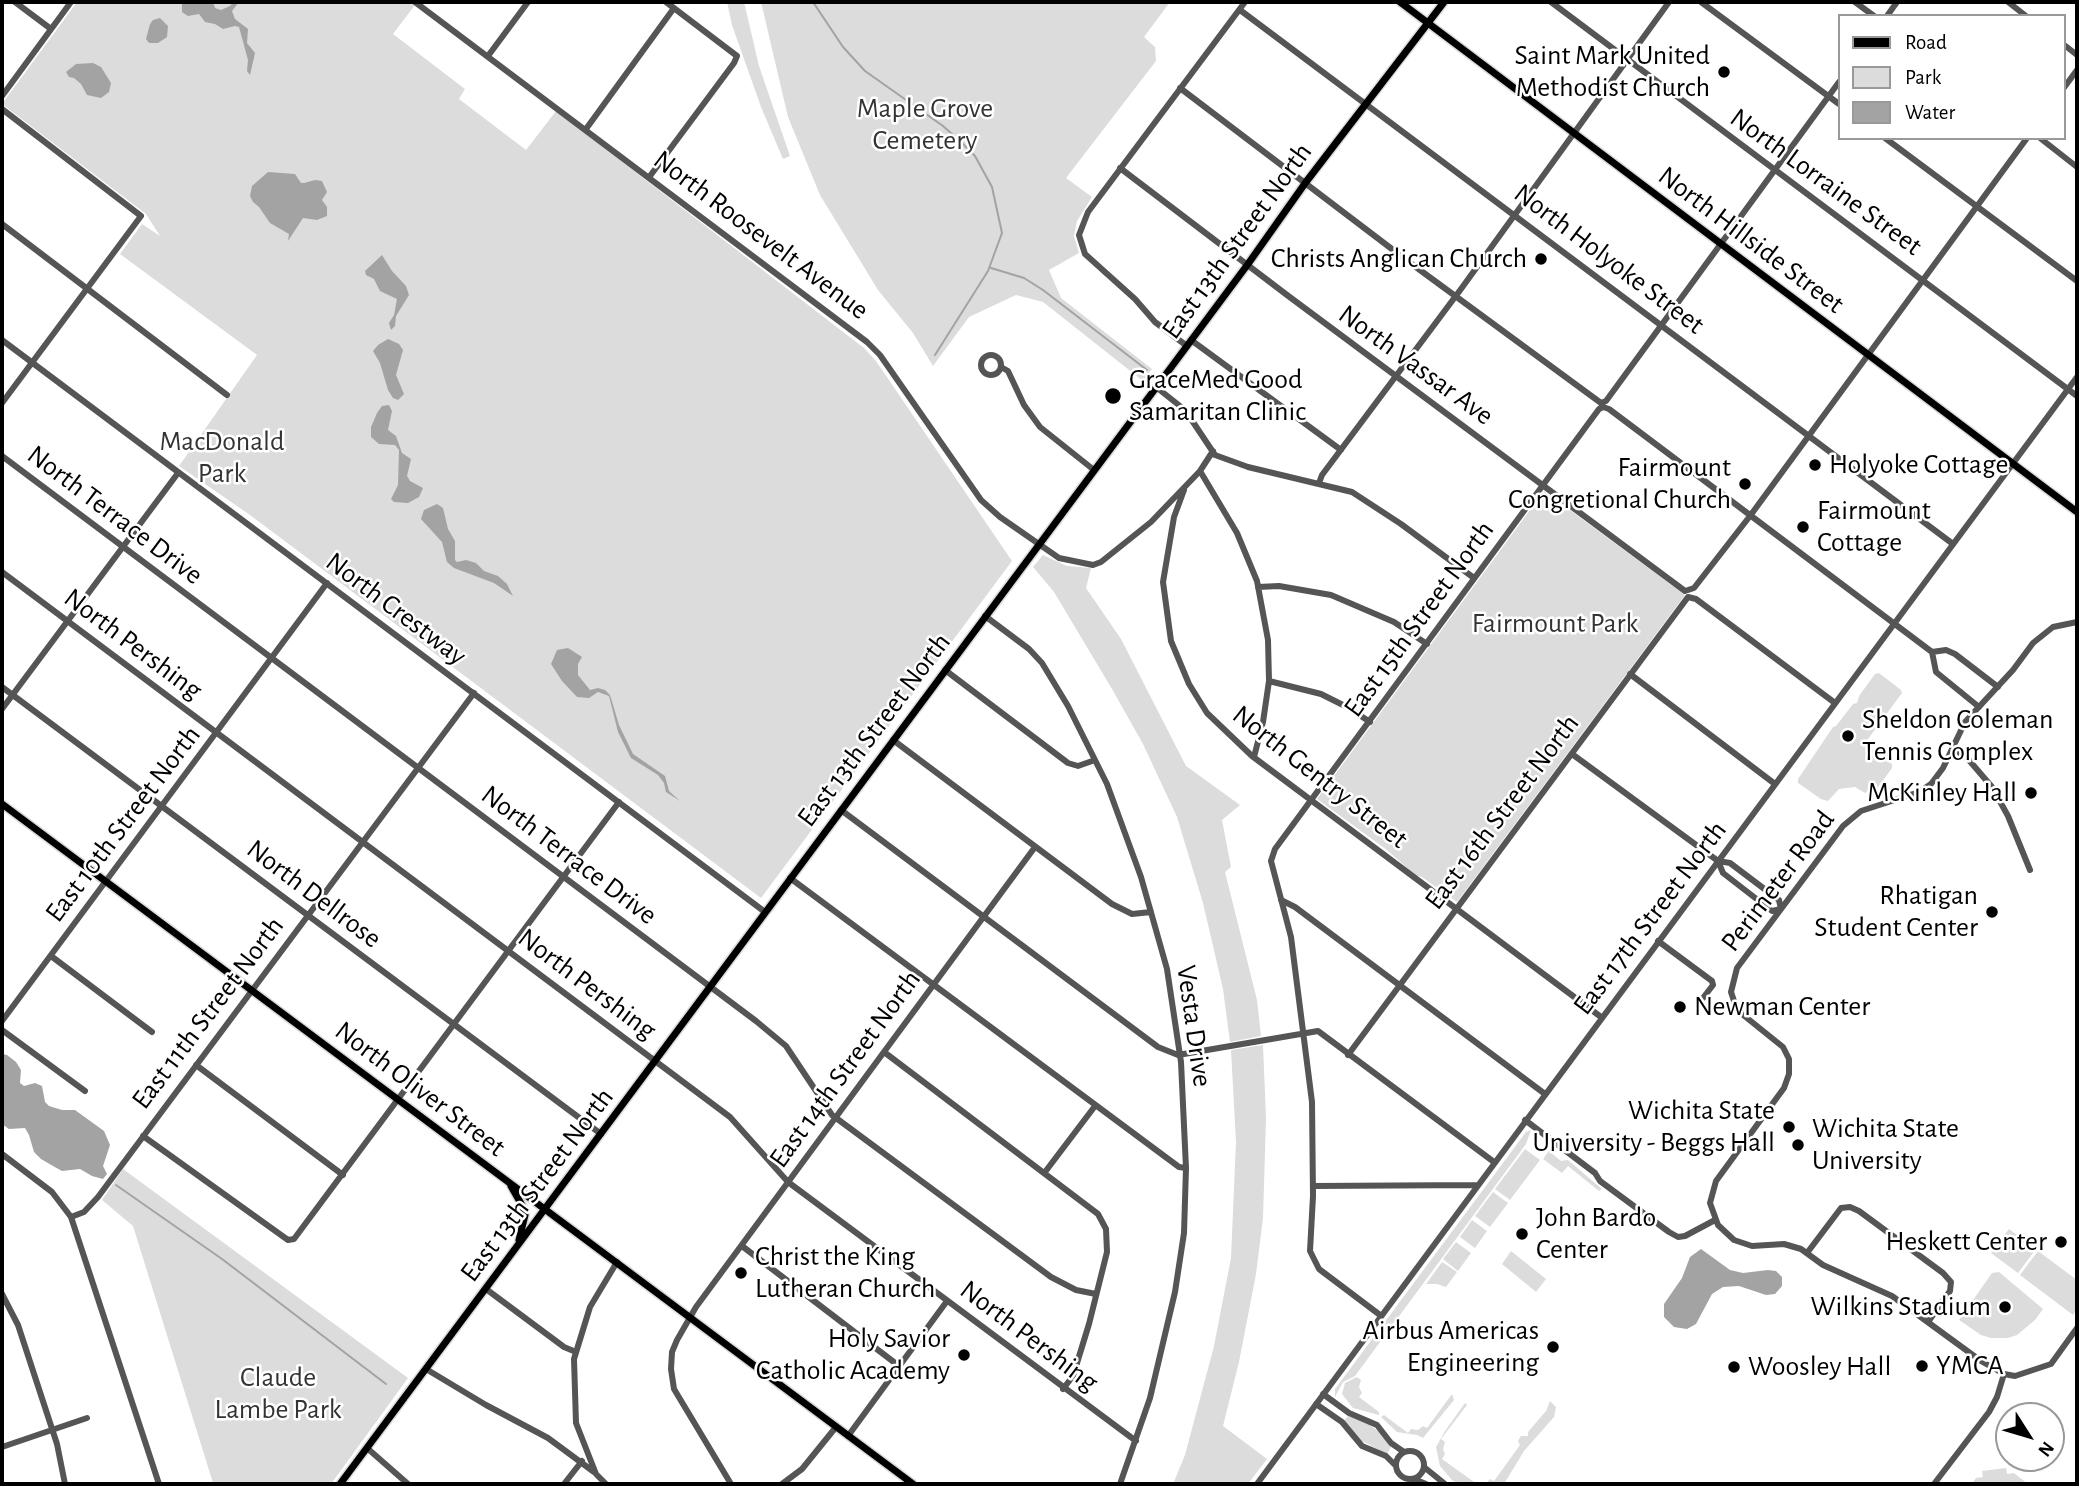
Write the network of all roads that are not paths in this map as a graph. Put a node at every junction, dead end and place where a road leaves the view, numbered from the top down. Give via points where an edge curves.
1 (15, 2) edge
2 (71, 2) edge
3 (416, 2) edge
4 (528, 2) edge
5 (666, 2) edge
6 (1245, 2) edge
7 (1400, 2) edge
8 (1444, 2) edge
9 (1551, 2) edge
10 (1669, 2) edge
11 (1701, 2) edge
12 (1855, 2) edge
13 (2008, 2) edge
14 (674, 8) junction
15 (1240, 10) junction
16 (1871, 14) edge
17 (2023, 14) edge
18 (1428, 23) junction
19 (51, 29) junction
20 (488, 56) junction
21 (1626, 59) junction
22 (2077, 70) edge
23 (1838, 83) edge
24 (2065, 86) edge
25 (1180, 88) junction
26 (2, 96) edge
27 (1829, 96) junction
28 (1838, 103) edge
29 (1367, 105) junction
30 (2, 109) edge
31 (586, 129) junction
32 (1574, 134) junction
33 (1888, 140) edge
34 (2026, 140) edge
35 (2043, 140) edge
36 (2077, 167) edge
37 (1120, 168) junction
38 (1776, 169) junction
39 (650, 176) junction
40 (1306, 183) junction
41 (1977, 206) junction
42 (1515, 215) junction
43 (2, 224) edge
44 (1721, 244) junction
45 (1248, 264) junction
46 (1923, 280) junction
47 (2077, 281) edge
48 (87, 289) junction
49 (1455, 297) junction
50 (1660, 325) junction
51 (2, 340) edge
52 (1189, 343) junction
53 (1868, 354) junction
54 (32, 363) junction
55 (1001, 367) dead end
56 (1396, 376) junction
57 (2077, 377) edge
58 (1156, 387) junction
59 (2068, 389) junction
60 (228, 395) dead end
61 (2077, 396) edge
62 (2, 403) edge
63 (1602, 405) junction
64 (1810, 435) junction
65 (1341, 450) junction
66 (1213, 451) junction
67 (2, 456) edge
68 (2012, 464) junction
69 (1094, 470) junction
70 (1200, 471) junction
71 (178, 472) junction
72 (1319, 483) junction
73 (1186, 485) junction
74 (1543, 485) junction
75 (2077, 512) edge
76 (1750, 516) junction
77 (1038, 544) junction
78 (1953, 544) junction
79 (123, 547) junction
80 (2, 572) edge
81 (1474, 578) junction
82 (327, 583) junction
83 (1258, 587) junction
84 (1690, 594) junction
85 (985, 616) junction
86 (68, 621) junction
87 (2077, 622) edge
88 (1894, 624) junction
89 (1427, 643) junction
90 (1932, 652) junction
91 (272, 659) junction
92 (945, 670) junction
93 (1630, 674) junction
94 (1269, 681) junction
95 (2, 687) edge
96 (1998, 687) junction
97 (474, 693) junction
98 (13, 695) junction
99 (1835, 702) junction
100 (1979, 707) junction
101 (2, 709) edge
102 (1370, 722) junction
103 (216, 733) junction
104 (893, 740) junction
105 (1952, 747) junction
106 (1572, 754) junction
107 (1254, 757) junction
108 (1095, 760) junction
109 (418, 768) junction
110 (1775, 784) junction
111 (1312, 800) junction
112 (619, 802) junction
113 (2, 804) edge
114 (162, 806) junction
115 (841, 810) junction
116 (362, 842) junction
117 (1035, 847) junction
118 (1718, 861) junction
119 (2030, 870) dead end
120 (564, 877) junction
121 (790, 878) junction
122 (106, 881) junction
123 (1281, 901) junction
124 (1456, 909) junction
125 (1781, 909) junction
126 (765, 912) junction
127 (1151, 912) junction
128 (307, 916) junction
129 (984, 916) junction
130 (1658, 941) junction
131 (509, 952) junction
132 (51, 956) junction
133 (933, 984) junction
134 (1399, 985) junction
135 (710, 987) junction
136 (252, 990) junction
137 (1703, 998) dead end
138 (1601, 1017) junction
139 (2, 1021) edge
140 (454, 1026) junction
141 (2, 1030) edge
142 (152, 1032) dead end
143 (1303, 1033) junction
144 (884, 1052) junction
145 (1180, 1055) junction
146 (1348, 1055) junction
147 (655, 1061) junction
148 (196, 1065) junction
149 (85, 1091) dead end
150 (1545, 1094) junction
151 (398, 1100) junction
152 (1095, 1106) junction
153 (835, 1118) junction
154 (1525, 1120) junction
155 (601, 1134) junction
156 (143, 1136) junction
157 (2, 1154) edge
158 (1494, 1162) junction
159 (1186, 1168) junction
160 (1045, 1172) junction
161 (342, 1175) junction
162 (509, 1182) junction
163 (788, 1182) junction
164 (1477, 1185) junction
165 (1313, 1186) junction
166 (545, 1209) junction
167 (71, 1217) junction
168 (1715, 1220) junction
169 (742, 1246) junction
170 (516, 1247) junction
171 (1807, 1253) junction
172 (617, 1262) junction
173 (486, 1289) junction
174 (2, 1294) edge
175 (1096, 1294) junction
176 (947, 1301) junction
177 (1380, 1315) junction
178 (690, 1316) junction
179 (1928, 1322) junction
180 (2077, 1328) edge
181 (576, 1352) junction
182 (899, 1366) junction
183 (426, 1369) junction
184 (2004, 1374) junction
185 (1063, 1389) junction
186 (1323, 1394) junction
187 (1316, 1404) junction
188 (87, 1418) dead end
189 (836, 1427) junction
190 (52, 1430) junction
191 (848, 1436) junction
192 (1136, 1441) junction
193 (2, 1447) edge
194 (367, 1448) junction
195 (1404, 1452) junction
196 (582, 1461) junction
197 (1396, 1466) junction
198 (1424, 1466) junction
199 (596, 1474) junction
200 (1414, 1479) junction
201 (65, 1484) edge
202 (159, 1484) edge
203 (340, 1484) edge
204 (408, 1484) edge
205 (564, 1484) edge
206 (606, 1484) edge
207 (731, 1484) edge
208 (782, 1484) edge
209 (914, 1484) edge
210 (1120, 1484) edge
211 (1256, 1484) edge
212 (1426, 1484) edge
213 (1444, 1484) edge
214 (1934, 1484) edge

1 - 19 street
2 - 19 street
3 - 20 street, North Roosevelt Avenue
4 - 20 street
5 - 14 street
6 - 15 street
7 - 18 main road, North Hillside Street
8 - 18 main road, East 13th Street North
9 - 21 street, North Lorraine Street
10 - 21 street
11 - 27 street
12 - 16 street
13 - 17 street
14 - 31 street
14 - 39 street via 737,56
15 - 25 street
15 - 29 street, North Holyoke Street
18 - 29 main road, East 13th Street North
18 - 32 main road, North Hillside Street
19 - 26 street
20 - 31 street, North Roosevelt Avenue
21 - 32 street
21 - 38 street, North Lorraine Street
22 - 24 street
23 - 27 street, East 15th Street North
25 - 37 street
25 - 40 street
27 - 28 street
27 - 38 street, East 15th Street North
29 - 40 main road, East 13th Street North
29 - 42 street, North Holyoke Street
30 - 48 street via 141,216
31 - 39 street, North Roosevelt Avenue
32 - 42 street
32 - 44 main road, North Hillside Street
33 - 41 street
34 - 41 street, East 16th Street North
35 - 36 street
37 - 45 street, North Vassar Ave
37 - 52 street via 1088,212 1079,234 1085,254 1155,322
38 - 44 street, East 15th Street North
38 - 46 street, North Lorraine Street
39 - 77 street, North Roosevelt Avenue via 867,342 981,500
40 - 45 main road, East 13th Street North
40 - 49 street
41 - 46 street, East 16th Street North
41 - 47 street
42 - 49 street
42 - 50 street, North Holyoke Street
43 - 48 street
44 - 50 street, East 15th Street North
44 - 53 main road, North Hillside Street
45 - 52 main road, East 13th Street North
45 - 56 street, North Vassar Ave
46 - 53 street, East 16th Street North
46 - 59 street, North Lorraine Street
48 - 54 street
48 - 60 street
49 - 56 street
49 - 63 street
50 - 63 street, East 15th Street North
50 - 64 street, North Holyoke Street
51 - 54 street, North Crestway
52 - 58 main road, East 13th Street North
52 - 65 street
53 - 64 street, East 16th Street North
53 - 68 main road, North Hillside Street
54 - 62 street
54 - 71 street, North Crestway
55 - 69 street via 1008,371 1040,426
56 - 65 street
56 - 74 street, North Vassar Ave
57 - 59 street, East 17th Street North
58 - 66 street via 1185,410
58 - 69 main road, East 13th Street North
59 - 61 street, North Lorraine Street
59 - 68 street, East 17th Street North
63 - 74 street, East 15th Street North
63 - 76 street
64 - 76 street, East 16th Street North
64 - 78 street, North Holyoke Street
65 - 72 street
66 - 70 street
66 - 72 street via 1248,467
67 - 79 street, North Terrace Drive
68 - 75 main road, North Hillside Street
68 - 78 street, East 17th Street North
69 - 77 main road, East 13th Street North
70 - 73 street
70 - 83 street via 1237,533
71 - 79 street
71 - 82 street, North Crestway
72 - 81 street via 1352,492
73 - 77 street, North Roosevelt Avenue via 1151,522 1093,565 1059,558
73 - 107 street, North Gentry Street via 1164,567 1171,641 1207,713
74 - 81 street, East 15th Street North
74 - 84 street, North Vassar Ave
76 - 84 street, East 16th Street North
76 - 88 street
77 - 85 main road, East 13th Street North
78 - 88 street, East 17th Street North
79 - 86 street
79 - 91 street, North Terrace Drive
80 - 86 street, North Pershing
81 - 89 street, East 15th Street North
82 - 91 street, East 10th Street North
82 - 97 street, North Crestway
83 - 89 street via 1331,595 1394,622
83 - 94 street via 1268,640
84 - 93 street, East 16th Street North
84 - 99 street, North Vassar Ave
85 - 92 main road, East 13th Street North
85 - 108 street, Vesta Drive via 1042,663
86 - 98 street
86 - 103 street, North Pershing
87 - 96 street, Perimeter Road via 2053,627 2033,643
88 - 90 street
88 - 99 street, East 17th Street North
89 - 102 street, East 15th Street North
90 - 96 street via 1955,654
90 - 100 street via 1936,672
91 - 103 street, East 10th Street North
91 - 109 street, North Terrace Drive
92 - 104 main road, East 13th Street North
92 - 108 street via 1068,763 1078,766
93 - 106 street, East 16th Street North
93 - 110 street
94 - 102 street via 1321,694
94 - 107 street
95 - 98 street, North Dellrose
96 - 100 street, Perimeter Road
97 - 109 street, East 11th Street North
97 - 112 street, North Crestway
98 - 101 street
98 - 114 street, North Dellrose
99 - 110 street, East 17th Street North
100 - 105 street, Perimeter Road
102 - 111 street, East 15th Street North
103 - 114 street, East 10th Street North
103 - 116 street, North Pershing
104 - 115 main road, East 13th Street North
104 - 117 street
105 - 119 street via 1992,787
105 - 125 street, Perimeter Road via 1931,784 1869,807 1847,821
106 - 118 street
106 - 124 street, East 16th Street North
107 - 111 street, North Gentry Street
108 - 127 street, Vesta Drive via 1142,877
109 - 116 street, East 11th Street North
109 - 120 street, North Terrace Drive
110 - 118 street, East 17th Street North
111 - 123 street, East 15th Street North via 1272,858
111 - 124 street, North Gentry Street
112 - 120 street
112 - 126 street, North Crestway
113 - 122 main road, North Oliver Street
114 - 122 street, East 10th Street North
114 - 128 street, North Dellrose
115 - 121 main road, East 13th Street North
115 - 129 street
116 - 128 street, East 11th Street North
116 - 131 street, North Pershing
117 - 127 street via 1122,910
117 - 129 street, East 14th Street North
118 - 125 street via 1730,863 1779,900
118 - 125 street via 1723,873 1772,911
118 - 130 street, East 17th Street North
120 - 131 street
120 - 135 street, North Terrace Drive
121 - 126 main road, East 13th Street North
121 - 133 street
122 - 132 street, East 10th Street North
122 - 136 main road, North Oliver Street
123 - 134 street
123 - 143 street via 1291,937
124 - 134 street, East 16th Street North
124 - 138 street, North Gentry Street
125 - 168 street, Perimeter Road via 1737,968 1731,992 1742,1014 1783,1047 1789,1059 1789,1077 1714,1184 1710,1203
126 - 135 main road, East 13th Street North
127 - 145 street, Vesta Drive via 1167,969
128 - 136 street, East 11th Street North
128 - 140 street, North Dellrose
129 - 133 street, East 14th Street North
129 - 145 street via 1158,1047
130 - 137 street via 1712,981
130 - 138 street, East 17th Street North
131 - 140 street
131 - 147 street, North Pershing
132 - 139 street, East 10th Street North
132 - 142 street
133 - 144 street, East 14th Street North
133 - 152 street
134 - 146 street, East 16th Street North
134 - 150 street
135 - 147 main road, East 13th Street North
135 - 153 street, North Terrace Drive via 786,1046
136 - 148 street, East 11th Street North
136 - 151 main road, North Oliver Street
138 - 150 street, East 17th Street North
140 - 151 street
140 - 155 street, North Dellrose
141 - 149 street
143 - 145 street
143 - 146 street via 1318,1031
143 - 165 street via 1312,1102
144 - 153 street, East 14th Street North
144 - 160 street
145 - 159 street, Vesta Drive
146 - 158 street
147 - 155 main road, East 13th Street North
147 - 163 street, North Pershing via 730,1118
148 - 156 street, East 11th Street North
148 - 161 street
150 - 154 street, East 17th Street North
151 - 161 street
151 - 162 main road, North Oliver Street
152 - 159 street
152 - 160 street
153 - 163 street, East 14th Street North
153 - 175 street, North Terrace Drive via 1051,1277
154 - 158 street, East 17th Street North
154 - 168 street via 1678,1237
155 - 166 main road, East 13th Street North
156 - 161 street via 291,1241
156 - 167 street, East 11th Street North via 91,1206
157 - 167 street via 52,1192
158 - 164 street, East 17th Street North
159 - 192 street, Vesta Drive via 1184,1233 1175,1292
160 - 175 street via 1098,1214 1106,1228 1107,1252
162 - 166 main road, North Oliver Street
162 - 170 main road via 525,1215
163 - 169 street, East 14th Street North
163 - 176 street, North Pershing
164 - 165 street
164 - 177 street, East 17th Street North
165 - 177 street via 1313,1261
166 - 170 main road, East 13th Street North
166 - 172 main road, North Oliver Street
167 - 202 street
168 - 171 street via 1742,1244 1784,1244
169 - 178 street, East 14th Street North
169 - 182 street
170 - 173 main road, East 13th Street North
171 - 179 street via 1892,1296
171 - 179 street via 1841,1208 1859,1211 1951,1282 1950,1291
172 - 178 main road, North Oliver Street
172 - 181 street via 590,1307
173 - 181 street
173 - 183 main road, East 13th Street North
174 - 190 street via 18,1325
175 - 185 street via 1073,1376
176 - 182 street
176 - 185 street, North Pershing
177 - 186 street, East 17th Street North
178 - 189 main road, North Oliver Street
178 - 207 street, East 14th Street North via 672,1352 674,1389
179 - 184 street
180 - 184 street via 2051,1364 2015,1376
181 - 199 street via 576,1423
182 - 191 street
183 - 194 main road, East 13th Street North
183 - 196 street
184 - 214 street via 1989,1412
185 - 192 street, North Pershing
186 - 187 street, East 17th Street North
186 - 195 street via 1349,1413 1377,1425
187 - 197 street via 1342,1422 1362,1446 1386,1456
187 - 211 street, East 17th Street North
188 - 190 street
189 - 191 main road, North Oliver Street
189 - 208 street via 802,1469
190 - 193 street
190 - 201 street
191 - 209 main road, North Oliver Street
192 - 210 street, Vesta Drive
194 - 203 main road, East 13th Street North
194 - 204 street
195 - 197 street
195 - 198 street via 1419,1454
196 - 199 street
196 - 205 street
197 - 200 street via 1402,1477
198 - 200 street
198 - 213 street
199 - 206 street
200 - 212 street

